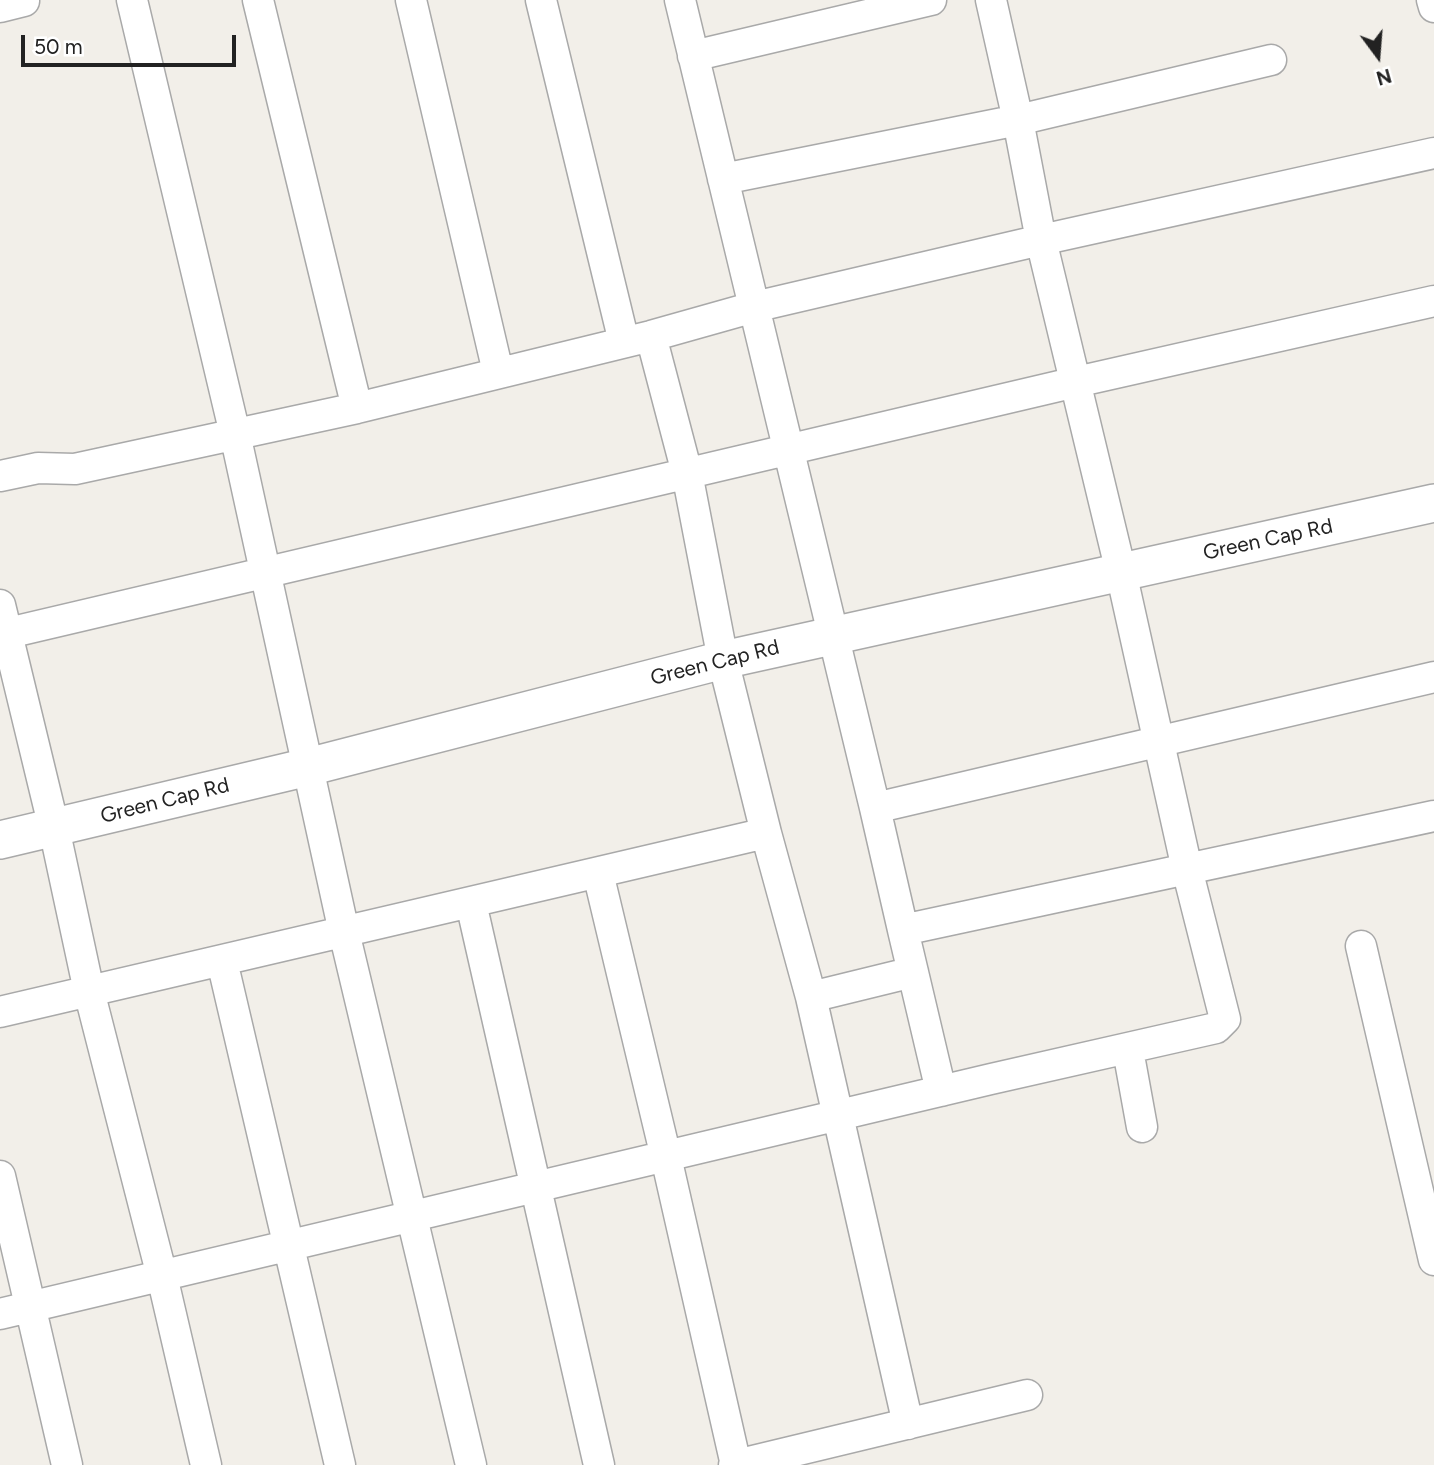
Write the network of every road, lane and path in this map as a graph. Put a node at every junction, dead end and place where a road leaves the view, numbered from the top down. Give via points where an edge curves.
1 (132, 0) edge
2 (258, 0) edge
3 (411, 0) edge
4 (541, 0) edge
5 (680, 0) edge
6 (931, 0) edge
7 (990, 0) edge
8 (1432, 0) edge
9 (1434, 7) edge
10 (692, 56) junction
11 (1271, 60) dead end
12 (1018, 120) junction
13 (1434, 153) edge
14 (723, 179) junction
15 (1041, 240) junction
16 (1434, 301) edge
17 (754, 307) junction
18 (638, 339) junction
19 (498, 372) junction
20 (1076, 382) junction
21 (357, 408) junction
22 (235, 434) junction
23 (788, 450) junction
24 (687, 473) junction
25 (0, 476) edge
26 (1434, 503) edge
27 (266, 572) junction
28 (1121, 572) junction
29 (2, 624) edge
30 (833, 634) junction
31 (723, 660) junction
32 (1434, 677) edge
33 (1159, 742) junction
34 (308, 767) junction
35 (874, 808) junction
36 (1434, 816) edge
37 (54, 828) junction
38 (766, 833) junction
39 (0, 840) edge
40 (1187, 869) junction
41 (598, 873) junction
42 (471, 903) junction
43 (903, 930) junction
44 (344, 932) junction
45 (1361, 946) dead end
46 (222, 961) junction
47 (913, 972) junction
48 (89, 991) junction
49 (811, 997) junction
50 (0, 1012) edge
51 (1128, 1050) junction
52 (941, 1091) junction
53 (838, 1116) junction
54 (1142, 1128) dead end
55 (666, 1157) junction
56 (0, 1176) edge
57 (536, 1187) junction
58 (413, 1217) junction
59 (289, 1247) junction
60 (1434, 1261) edge
61 (162, 1276) junction
62 (31, 1307) junction
63 (0, 1314) edge
64 (1027, 1395) dead end
65 (908, 1424) junction
66 (67, 1465) edge
67 (206, 1465) edge
68 (340, 1465) edge
69 (471, 1465) edge
70 (599, 1465) edge
71 (735, 1465) edge

1 - 22 street
2 - 21 street
3 - 19 street
4 - 18 street
5 - 10 street
6 - 10 street
7 - 12 street
8 - 9 street
10 - 14 street
11 - 12 street
12 - 14 street
12 - 15 street
13 - 15 street
14 - 17 street
15 - 17 street
15 - 20 street
16 - 20 street
17 - 18 street
17 - 23 street
18 - 19 street
18 - 24 street
19 - 21 street
20 - 23 street
20 - 28 street
21 - 22 street
22 - 25 street via 75,469 37,468
22 - 27 street
23 - 24 street
23 - 30 street
24 - 27 street
24 - 31 street
26 - 28 street, Green Cap Rd
27 - 29 street
27 - 34 street
28 - 30 street, Green Cap Rd
28 - 33 street
29 - 37 street
30 - 31 street, Green Cap Rd
30 - 35 street
31 - 34 street, Green Cap Rd
31 - 38 street
32 - 33 street
33 - 35 street
33 - 40 street
34 - 37 street, Green Cap Rd
34 - 44 street
35 - 43 street
36 - 40 street
37 - 39 street, Green Cap Rd
37 - 48 street
38 - 41 street
38 - 49 street
40 - 43 street
40 - 51 street via 1225,1019 1216,1028
41 - 42 street
41 - 55 street
42 - 44 street
42 - 57 street
43 - 47 street
44 - 46 street
44 - 58 street
45 - 60 street
46 - 48 street
46 - 59 street
47 - 49 street
47 - 52 street
48 - 50 street
48 - 61 street
49 - 53 street
51 - 52 street
51 - 54 street
52 - 53 street
53 - 55 street
53 - 65 street
55 - 57 street
55 - 71 street
56 - 62 street
57 - 58 street
57 - 70 street
58 - 59 street
58 - 69 street
59 - 61 street
59 - 68 street
61 - 62 street
61 - 67 street
62 - 63 street
62 - 66 street
64 - 65 street
65 - 71 street

